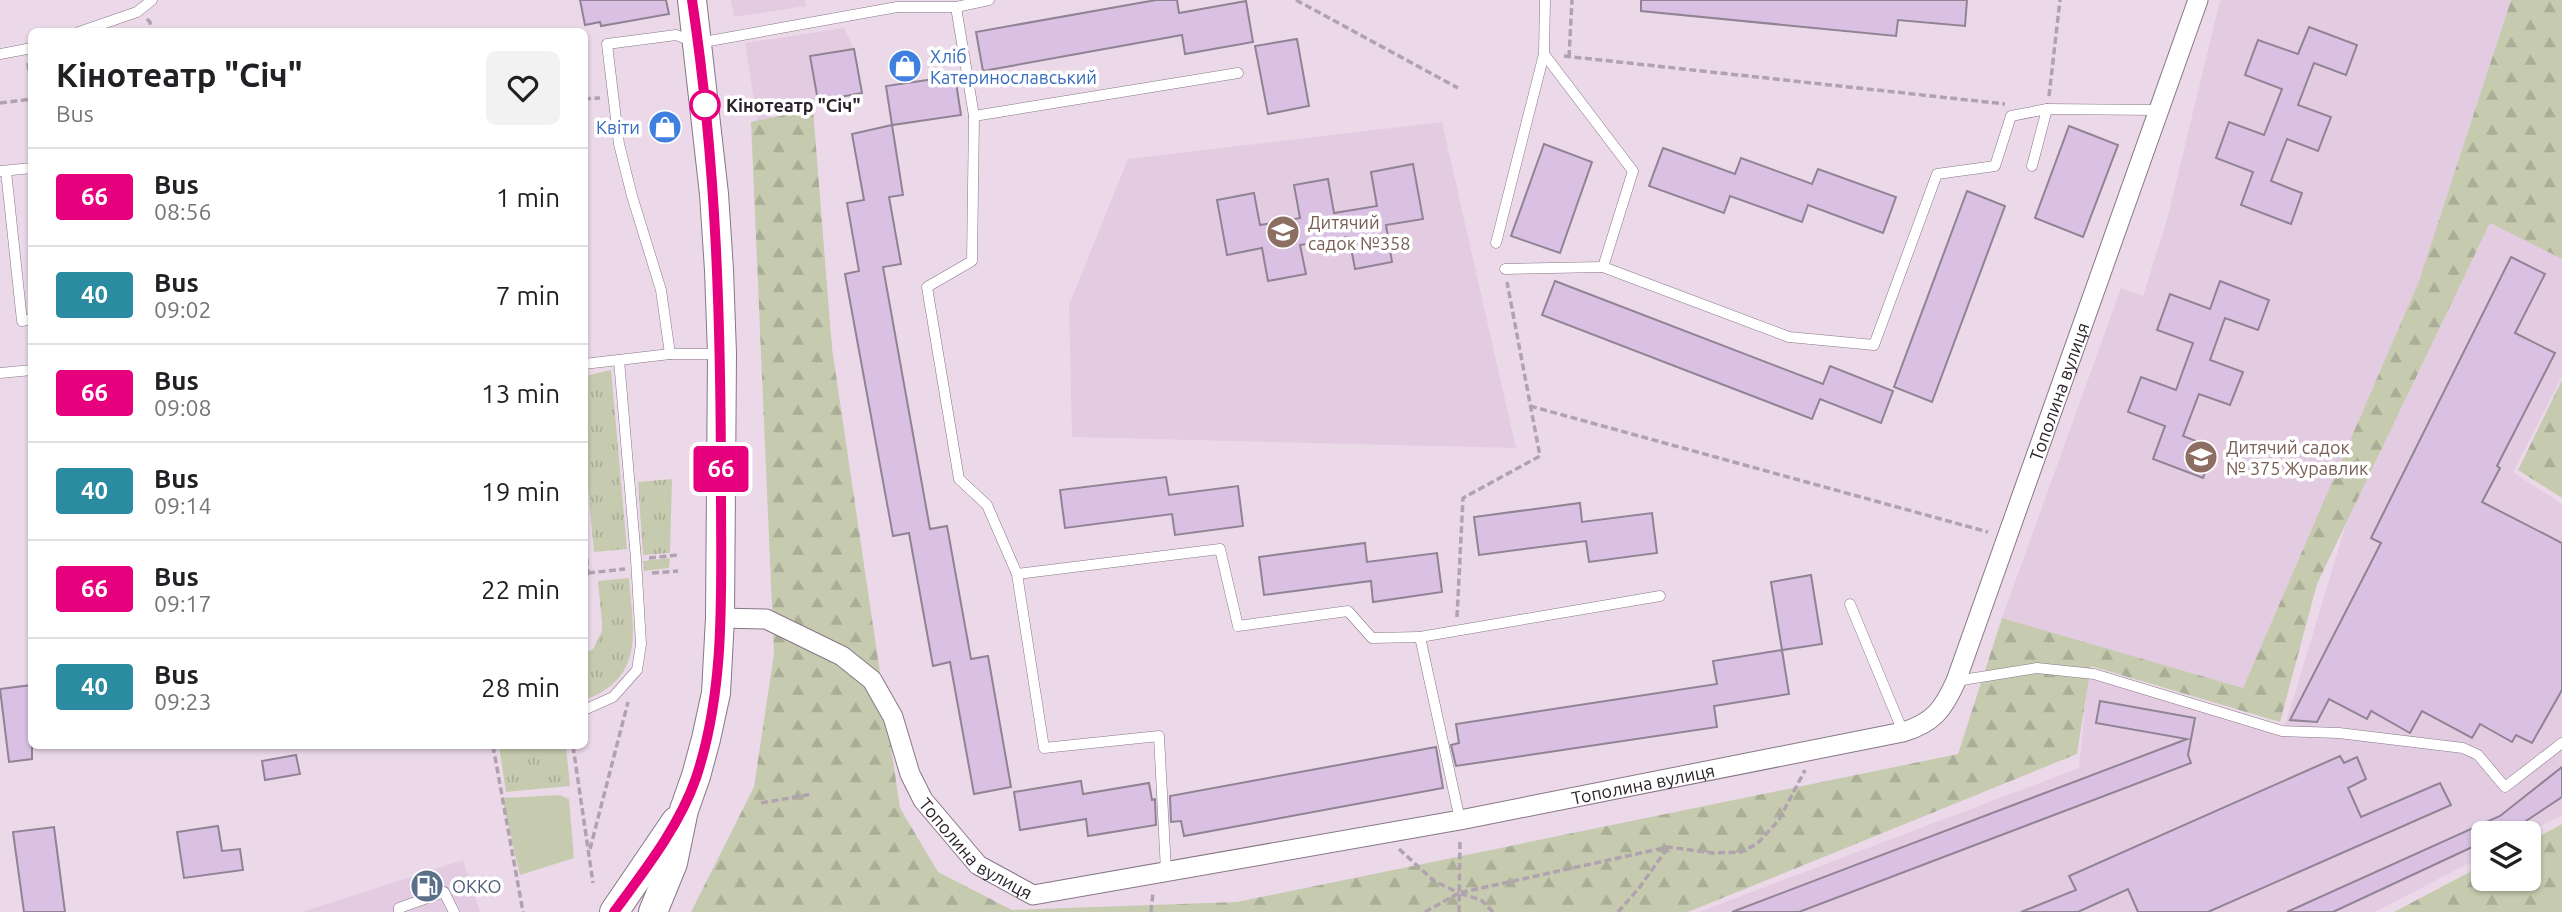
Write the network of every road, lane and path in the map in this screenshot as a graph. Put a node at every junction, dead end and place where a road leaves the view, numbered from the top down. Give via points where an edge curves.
1 (152, 0) edge
2 (692, 0) edge
3 (989, 0) edge
4 (1296, 0) edge
5 (1545, 0) edge
6 (1572, 0) edge
7 (2060, 0) edge
8 (2197, 0) edge
9 (956, 7) junction
10 (91, 28) edge
11 (698, 43) junction
12 (28, 49) edge
13 (0, 54) edge
14 (1544, 54) junction
15 (1569, 57) junction
16 (1238, 73) dead end
17 (1458, 88) dead end
18 (28, 98) edge
19 (0, 103) edge
20 (2006, 104) dead end
21 (2047, 109) junction
22 (2159, 110) junction
23 (974, 116) junction
24 (2032, 166) dead end
25 (28, 168) edge
26 (3, 171) edge
27 (1496, 243) dead end
28 (1603, 267) junction
29 (1505, 269) joint
30 (28, 320) edge
31 (670, 354) junction
32 (722, 354) junction
33 (619, 360) junction
34 (588, 364) edge
35 (28, 370) edge
36 (0, 373) edge
37 (1530, 406) junction
38 (2007, 537) junction
39 (678, 555) dead end
40 (637, 567) junction
41 (678, 571) dead end
42 (588, 573) edge
43 (1017, 573) junction
44 (1660, 596) dead end
45 (1850, 604) dead end
46 (720, 618) junction
47 (1457, 631) junction
48 (1420, 637) junction
49 (637, 670) junction
50 (1956, 681) junction
51 (588, 708) edge
52 (1903, 732) junction
53 (2562, 743) edge
54 (494, 749) edge
55 (573, 749) edge
56 (1816, 750) junction
57 (812, 794) dead end
58 (761, 803) dead end
59 (684, 810) junction
60 (1460, 820) junction
61 (1382, 834) junction
62 (1668, 847) junction
63 (590, 849) junction
64 (1166, 872) junction
65 (593, 883) dead end
66 (1459, 893) junction
67 (399, 912) edge
68 (454, 912) edge
69 (523, 912) edge
70 (614, 912) edge
71 (653, 912) edge
72 (1425, 912) edge
73 (1459, 912) edge
74 (1493, 912) edge
75 (1618, 912) edge

1 - 10 lane via 137,12
2 - 11 street
3 - 9 lane
4 - 17 path
5 - 14 lane
6 - 15 path
7 - 21 path
8 - 22 street, Тополина вулиця
9 - 11 lane via 897,7
9 - 23 lane
11 - 31 lane via 676,35 607,44 620,144 661,290
11 - 32 street
12 - 13 lane
14 - 15 path
14 - 27 lane
14 - 28 lane via 1633,171
15 - 20 path
16 - 23 lane
18 - 19 path
21 - 22 lane
21 - 24 lane
21 - 28 lane via 2011,116 1995,166 1937,174 1874,345 1789,337
22 - 38 street, Тополина вулиця
23 - 43 lane via 972,261 927,287 959,479 987,505
25 - 26 lane
26 - 30 lane via 22,321
28 - 29 lane
29 - 37 path
31 - 32 lane
31 - 33 lane
32 - 46 street
33 - 34 lane
33 - 40 lane
35 - 36 lane
37 - 38 path
37 - 47 path via 1540,456 1463,498
38 - 50 street, Тополина вулиця
39 - 40 path
40 - 41 path
40 - 42 path
40 - 49 lane via 641,644
43 - 48 lane via 1220,549 1238,626 1348,611 1372,638
43 - 64 lane via 1045,748 1159,736
44 - 47 lane
45 - 52 lane
46 - 59 street via 716,693
46 - 64 street, Тополина вулиця via 766,619 842,656 872,680 893,717 923,800 978,865 1033,895
47 - 48 lane
48 - 60 lane
49 - 51 lane via 613,697
49 - 63 path
50 - 52 street, Тополина вулиця via 1937,714 1922,727
50 - 53 lane via 2037,668 2094,674 2282,731 2463,748 2479,755 2505,787
52 - 56 street, Тополина вулиця
54 - 69 path
55 - 63 path
56 - 60 street, Тополина вулиця
56 - 62 path via 1779,820 1757,844 1741,852 1713,853
57 - 58 path
59 - 70 street
59 - 71 street via 673,863
60 - 61 street, Тополина вулиця
60 - 66 path
61 - 64 street, Тополина вулиця
61 - 66 path via 1434,881
62 - 66 path
62 - 75 path
63 - 65 path
66 - 72 path
66 - 73 path
66 - 74 path via 1481,900
67 - 68 lane via 399,908 444,892

